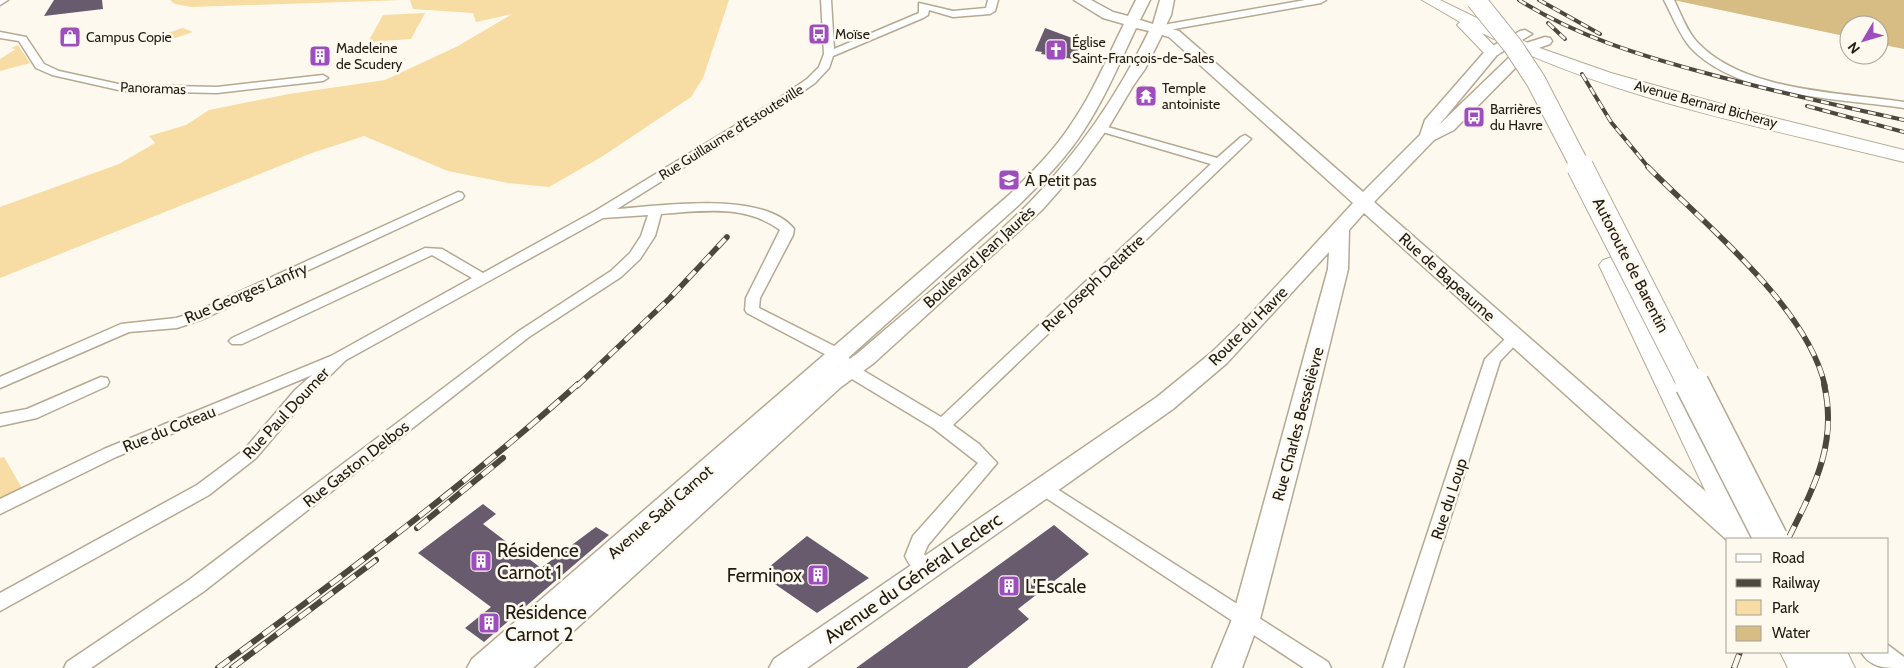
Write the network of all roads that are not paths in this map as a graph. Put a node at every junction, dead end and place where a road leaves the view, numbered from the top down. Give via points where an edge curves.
1 (826, 0) edge
2 (993, 0) edge
3 (1081, 0) edge
4 (1143, 0) edge
5 (1167, 0) edge
6 (1321, 0) edge
7 (1463, 0) edge
8 (1476, 0) edge
9 (1482, 0) edge
10 (1669, 0) edge
11 (1430, 1) edge
12 (1145, 27) junction
13 (0, 35) edge
14 (1511, 40) junction
15 (1524, 47) junction
16 (1492, 52) junction
17 (829, 54) junction
18 (323, 78) dead end
19 (1904, 104) edge
20 (1100, 128) junction
21 (1428, 136) junction
22 (1245, 139) dead end
23 (1904, 143) edge
24 (1904, 156) edge
25 (1220, 164) junction
26 (458, 196) dead end
27 (1364, 203) junction
28 (656, 210) junction
29 (600, 214) junction
30 (576, 227) joint
31 (1340, 228) junction
32 (482, 278) junction
33 (1515, 337) junction
34 (237, 341) dead end
35 (341, 356) junction
36 (844, 362) junction
37 (282, 381) junction
38 (101, 382) dead end
39 (0, 383) edge
40 (301, 394) junction
41 (0, 420) edge
42 (941, 427) junction
43 (1043, 487) junction
44 (0, 507) edge
45 (1743, 538) edge
46 (1744, 538) edge
47 (1770, 538) edge
48 (926, 569) junction
49 (0, 603) edge
50 (1246, 619) junction
51 (1800, 653) edge
52 (1828, 653) edge
53 (1876, 653) edge
54 (74, 668) edge
55 (482, 668) edge
56 (513, 668) edge
57 (784, 668) edge
58 (1227, 668) edge
59 (1321, 668) edge
60 (1394, 668) edge
61 (1807, 668) edge
62 (1836, 668) edge
63 (1896, 668) edge

1 - 17 street
2 - 17 street via 990,12 963,15 922,5 925,13 920,17 900,23 849,49
3 - 12 main road, Rue de Bapeaume via 1096,10
4 - 12 main road, Boulevard Jean Jaurès
5 - 12 main road, Boulevard Jean Jaurès via 1164,15
6 - 12 street
7 - 46 highway, Autoroute de Barentin via 1499,47 1534,107
8 - 47 highway, Autoroute de Barentin, bridge via 1536,81
9 - 15 main road via 1505,19
10 - 19 street via 1694,44 1730,70 1785,87
11 - 14 main road
11 - 16 main road via 1470,29
12 - 20 main road, Boulevard Jean Jaurès via 1138,69
12 - 27 main road, Rue de Bapeaume via 1174,34
12 - 36 main road, Boulevard Jean Jaurès via 1076,130 1043,171
13 - 18 street, Panoramas via 22,38 40,66 56,73 123,88 217,90
14 - 15 main road, Avenue Bernard Bicheray
14 - 16 main road, Route du Havre
15 - 21 main road, Route du Havre via 1448,128
15 - 23 main road, Avenue Bernard Bicheray via 1545,40 1584,57 1681,87
15 - 24 main road, Avenue Bernard Bicheray via 1633,85
16 - 21 main road, Route du Havre via 1431,123
17 - 29 street, Rue Guillaume d'Estouteville via 824,68 811,81
20 - 25 street
20 - 36 main road, Boulevard Jean Jaurès via 1036,206 866,358
21 - 27 main road, Route du Havre
22 - 25 street, Rue Joseph Delattre
25 - 42 street, Rue Joseph Delattre
26 - 39 street, Rue Georges Lanfry via 198,316 177,323 126,327
27 - 31 main road, Route du Havre
27 - 33 main road, Rue de Bapeaume
28 - 29 street
28 - 36 street via 734,208 787,228 753,298 752,310
28 - 54 street, Rue Gaston Delbos via 648,236 635,256 616,274 524,334 196,586
29 - 30 street, Rue Guillaume d'Estouteville
30 - 32 street, Rue Paul Doumer
31 - 43 main road, Route du Havre via 1219,358 1165,403
31 - 50 main road, Rue Charles Besselièvre via 1338,269
32 - 34 street via 430,251
32 - 35 street, Rue Paul Doumer
33 - 45 main road, Rue de Bapeaume
33 - 60 street, Rue du Loup via 1493,359
35 - 37 street, Rue du Coteau
35 - 40 street, Rue Paul Doumer
36 - 42 street
36 - 55 main road, Avenue Sadi Carnot
36 - 56 main road, Avenue Sadi Carnot
37 - 40 street via 296,386
37 - 44 street, Rue du Coteau via 110,453
38 - 41 street via 31,414
40 - 49 street, Rue Paul Doumer via 250,454 203,490
42 - 48 street via 988,462 920,541 914,556
43 - 48 main road, Avenue du Général Leclerc
43 - 50 street
48 - 57 main road, Avenue du Général Leclerc
50 - 58 main road, Rue Charles Besselièvre
50 - 59 street
51 - 61 highway
52 - 62 highway
53 - 63 main road

